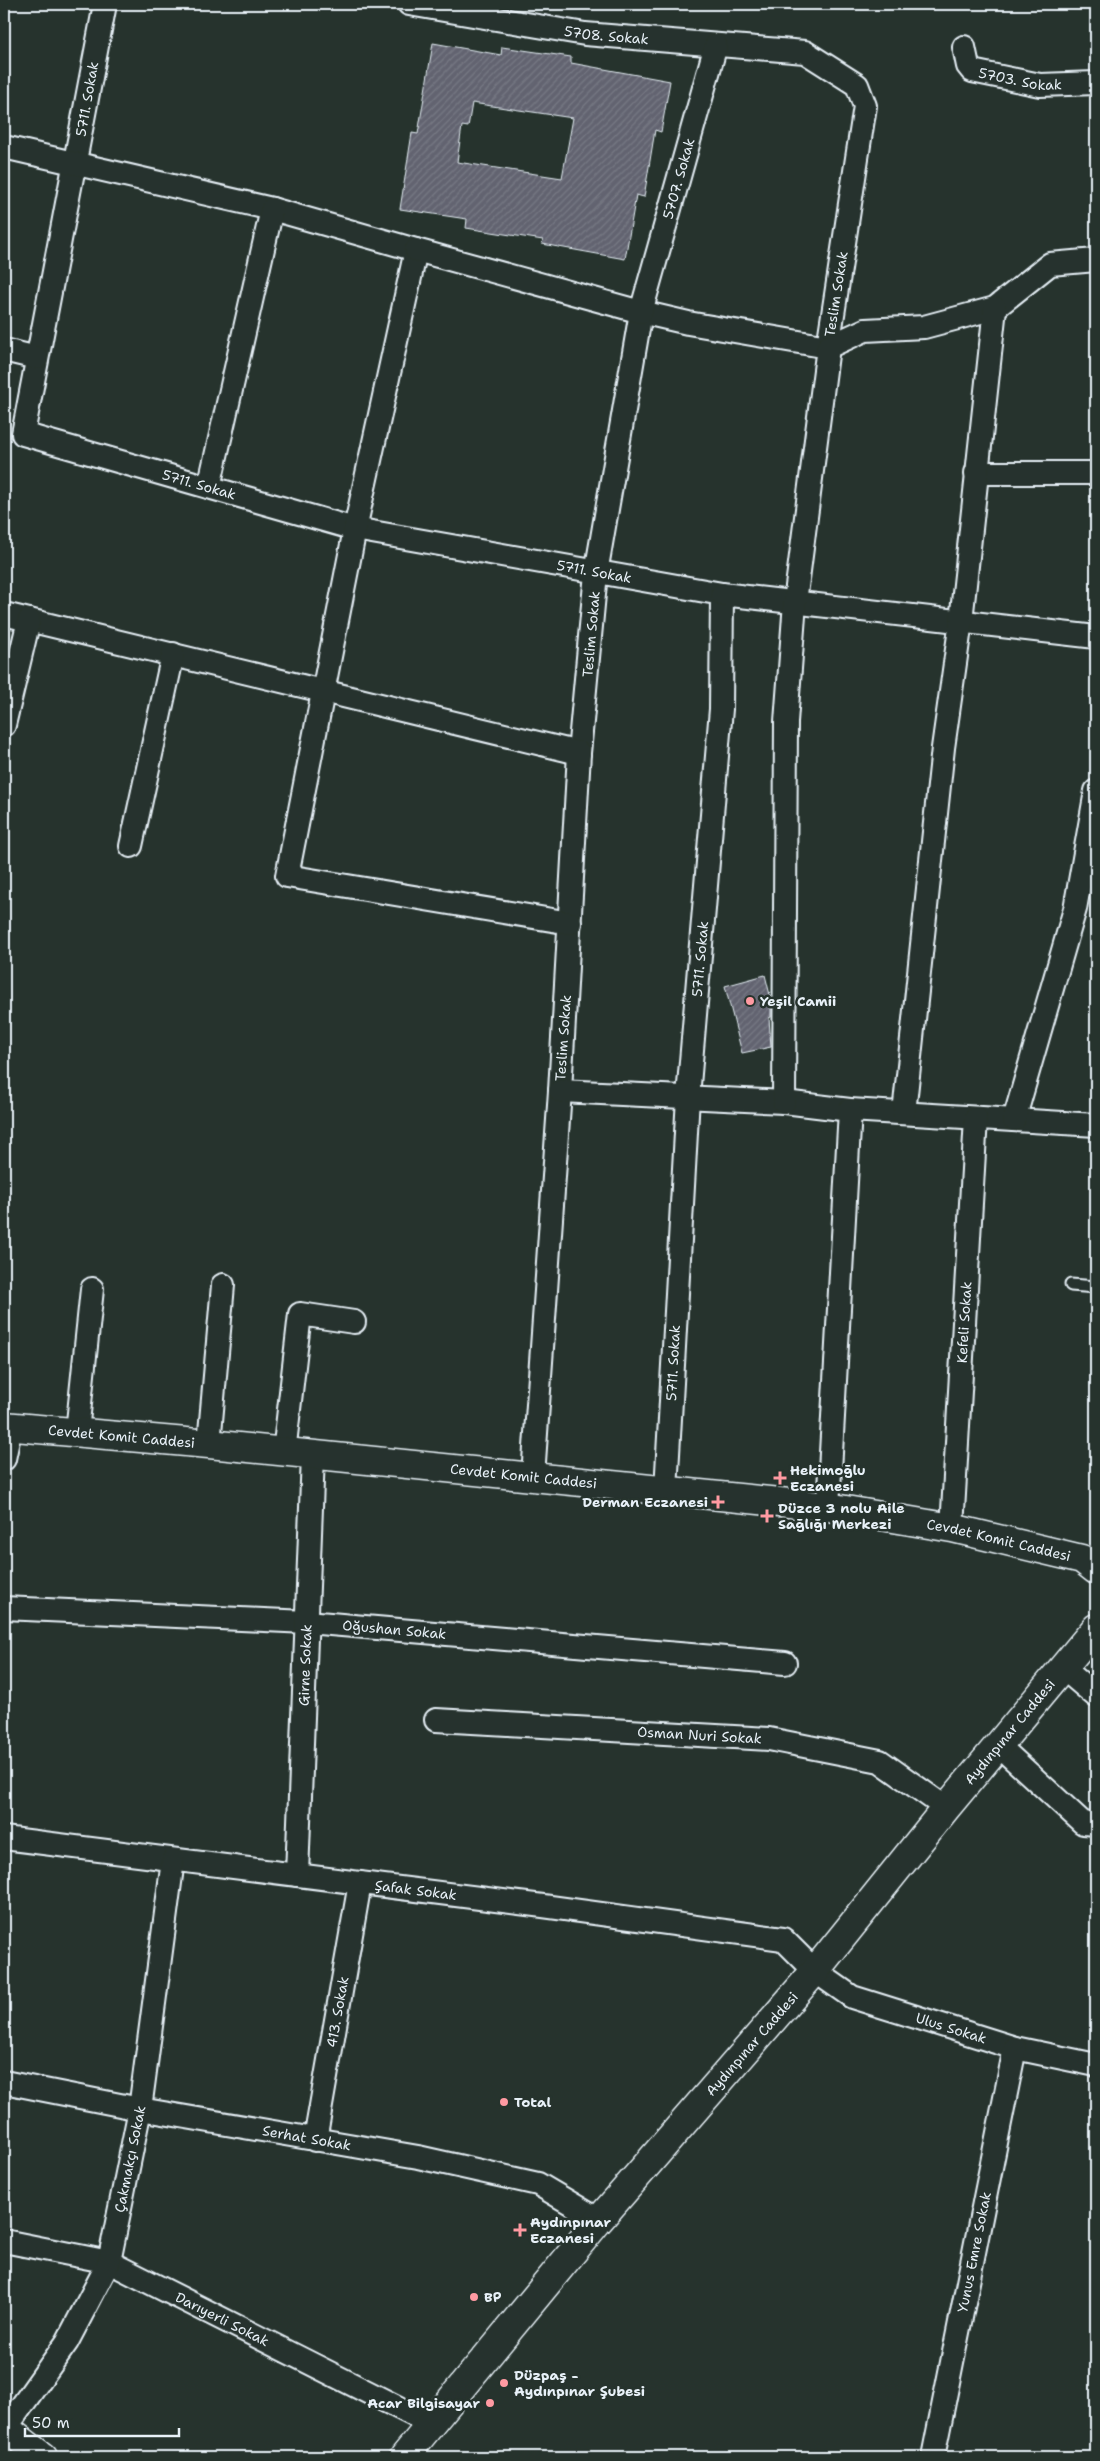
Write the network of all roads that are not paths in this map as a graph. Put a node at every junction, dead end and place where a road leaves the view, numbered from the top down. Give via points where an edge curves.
1 (105, 4) edge
2 (409, 4) edge
3 (716, 45) junction
4 (964, 47) dead end
5 (805, 52) joint
6 (1096, 84) edge
7 (4, 147) edge
8 (76, 163) junction
9 (272, 209) junction
10 (416, 250) junction
11 (1096, 260) edge
12 (996, 308) junction
13 (641, 312) junction
14 (828, 347) junction
15 (4, 350) edge
16 (37, 358) junction
17 (976, 473) junction
18 (1096, 473) edge
19 (209, 487) junction
20 (355, 529) junction
21 (596, 573) junction
22 (722, 594) junction
23 (795, 602) junction
24 (4, 614) edge
25 (29, 620) junction
26 (961, 621) junction
27 (1096, 637) edge
28 (173, 654) junction
29 (322, 690) junction
30 (4, 725) edge
31 (579, 753) junction
32 (1096, 791) edge
33 (131, 846) dead end
34 (570, 923) junction
35 (560, 1091) junction
36 (688, 1097) junction
37 (784, 1102) junction
38 (850, 1110) junction
39 (904, 1112) junction
40 (976, 1118) junction
41 (1014, 1120) junction
42 (1096, 1125) edge
43 (1071, 1284) dead end
44 (222, 1285) dead end
45 (1096, 1287) edge
46 (92, 1289) dead end
47 (354, 1322) dead end
48 (7, 1426) edge
49 (77, 1432) junction
50 (210, 1444) junction
51 (284, 1453) junction
52 (314, 1455) junction
53 (4, 1459) edge
54 (533, 1476) junction
55 (666, 1490) junction
56 (828, 1507) junction
57 (952, 1528) junction
58 (1096, 1570) edge
59 (4, 1608) edge
60 (307, 1622) junction
61 (1096, 1628) edge
62 (785, 1663) dead end
63 (1063, 1668) junction
64 (1096, 1696) edge
65 (436, 1720) dead end
66 (999, 1746) junction
67 (946, 1808) junction
68 (1096, 1824) edge
69 (4, 1838) edge
70 (173, 1860) junction
71 (297, 1875) junction
72 (360, 1883) junction
73 (814, 1970) junction
74 (1015, 2048) junction
75 (1096, 2065) edge
76 (4, 2082) edge
77 (140, 2109) junction
78 (315, 2140) junction
79 (599, 2220) junction
80 (4, 2241) edge
81 (109, 2262) junction
82 (431, 2424) junction
83 (5, 2428) edge
84 (43, 2457) edge
85 (404, 2457) edge
86 (934, 2457) edge

1 - 8 street, 5711. Sokak
2 - 3 street, 5708. Sokak via 585,34
3 - 5 street, 5708. Sokak
3 - 13 street, 5707. Sokak
4 - 6 street, 5703. Sokak via 972,70 1040,85
5 - 14 street, Teslim Sokak via 857,85 865,106
7 - 8 street
8 - 9 street
8 - 16 street, 5711. Sokak
9 - 10 street
9 - 19 street
10 - 13 street
10 - 20 street
11 - 12 street via 1050,264
12 - 14 street via 924,327 865,330
12 - 17 street
13 - 14 street, Teslim Sokak
13 - 21 street, Teslim Sokak
14 - 23 street
15 - 16 street
16 - 19 street, 5711. Sokak via 23,434
17 - 18 street
17 - 26 street
19 - 20 street, 5711. Sokak
20 - 21 street, 5711. Sokak
20 - 29 street
21 - 22 street, 5711. Sokak
21 - 31 street, Teslim Sokak
22 - 23 street
22 - 36 street, 5711. Sokak via 721,709
23 - 26 street
23 - 37 street via 786,722
24 - 25 street
25 - 28 street
25 - 30 street
26 - 27 street
26 - 39 street
28 - 29 street
28 - 33 street
29 - 31 street
29 - 34 street via 288,876
31 - 34 street, Teslim Sokak
32 - 41 street via 1075,909
34 - 35 street, Teslim Sokak
35 - 36 street
35 - 54 street, Teslim Sokak
36 - 37 street
36 - 55 street, 5711. Sokak
37 - 38 street
38 - 39 street
38 - 56 street
39 - 40 street
40 - 41 street
40 - 57 street, Kefeli Sokak
41 - 42 street
43 - 45 lane
44 - 50 street
46 - 49 street
47 - 51 street via 300,1314
48 - 49 main road, Cevdet Komit Caddesi
48 - 53 street
49 - 50 main road, Cevdet Komit Caddesi
50 - 51 main road, Cevdet Komit Caddesi
51 - 52 main road, Cevdet Komit Caddesi
52 - 54 main road, Cevdet Komit Caddesi
52 - 60 street, Girne Sokak
54 - 55 main road, Cevdet Komit Caddesi
55 - 56 main road, Cevdet Komit Caddesi
56 - 57 main road, Cevdet Komit Caddesi
57 - 58 main road, Cevdet Komit Caddesi via 1082,1558
59 - 60 street, Oğushan Sokak
60 - 62 street, Oğushan Sokak
60 - 71 street, Girne Sokak
61 - 63 main road, Aydınpınar Caddesi
63 - 64 street
63 - 66 main road, Aydınpınar Caddesi
65 - 67 street, Osman Nuri Sokak via 769,1739 880,1761
66 - 67 main road, Aydınpınar Caddesi
66 - 68 street via 1083,1822
67 - 73 main road, Aydınpınar Caddesi
69 - 70 street, Şafak Sokak
70 - 71 street, Şafak Sokak
70 - 77 street, Çakmakçı Sokak
71 - 72 street, Şafak Sokak
72 - 73 street, Şafak Sokak via 783,1939
72 - 78 street, 413. Sokak
73 - 74 street, Ulus Sokak via 852,1997
73 - 79 main road, Aydınpınar Caddesi
74 - 75 street, Ulus Sokak
74 - 86 street, Yunus Emre Sokak
76 - 77 street, Serhat Sokak
77 - 78 street, Serhat Sokak
77 - 81 street, Çakmakçı Sokak
78 - 79 street, Serhat Sokak via 418,2156 538,2184
79 - 82 main road, Aydınpınar Caddesi
80 - 81 street, Darıyerli Sokak
81 - 82 street, Darıyerli Sokak
81 - 83 street, Çakmakçı Sokak via 67,2342
82 - 85 main road, Aydınpınar Caddesi
83 - 84 main road

